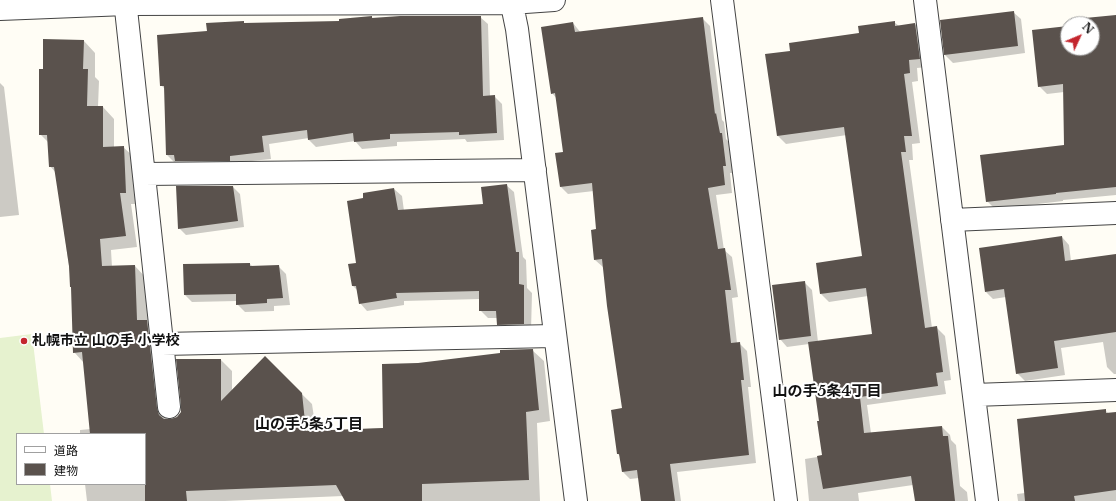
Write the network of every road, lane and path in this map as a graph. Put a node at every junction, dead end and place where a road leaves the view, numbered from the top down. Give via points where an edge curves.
1 (554, 0) edge
2 (722, 0) edge
3 (925, 0) edge
4 (126, 2) edge
5 (511, 2) edge
6 (0, 9) edge
7 (535, 170) junction
8 (144, 174) junction
9 (1116, 213) edge
10 (952, 220) junction
11 (554, 336) junction
12 (162, 344) junction
13 (1116, 390) edge
14 (974, 395) junction
15 (169, 407) dead end
16 (576, 501) edge
17 (786, 501) edge
18 (987, 501) edge

1 - 5 street
2 - 17 street
3 - 10 street
4 - 5 street
4 - 6 street
4 - 8 street
5 - 7 street via 517,29
7 - 8 street
7 - 11 street
8 - 12 street
9 - 10 street
10 - 14 street
11 - 12 street
11 - 16 street
12 - 15 street
13 - 14 street
14 - 18 street

